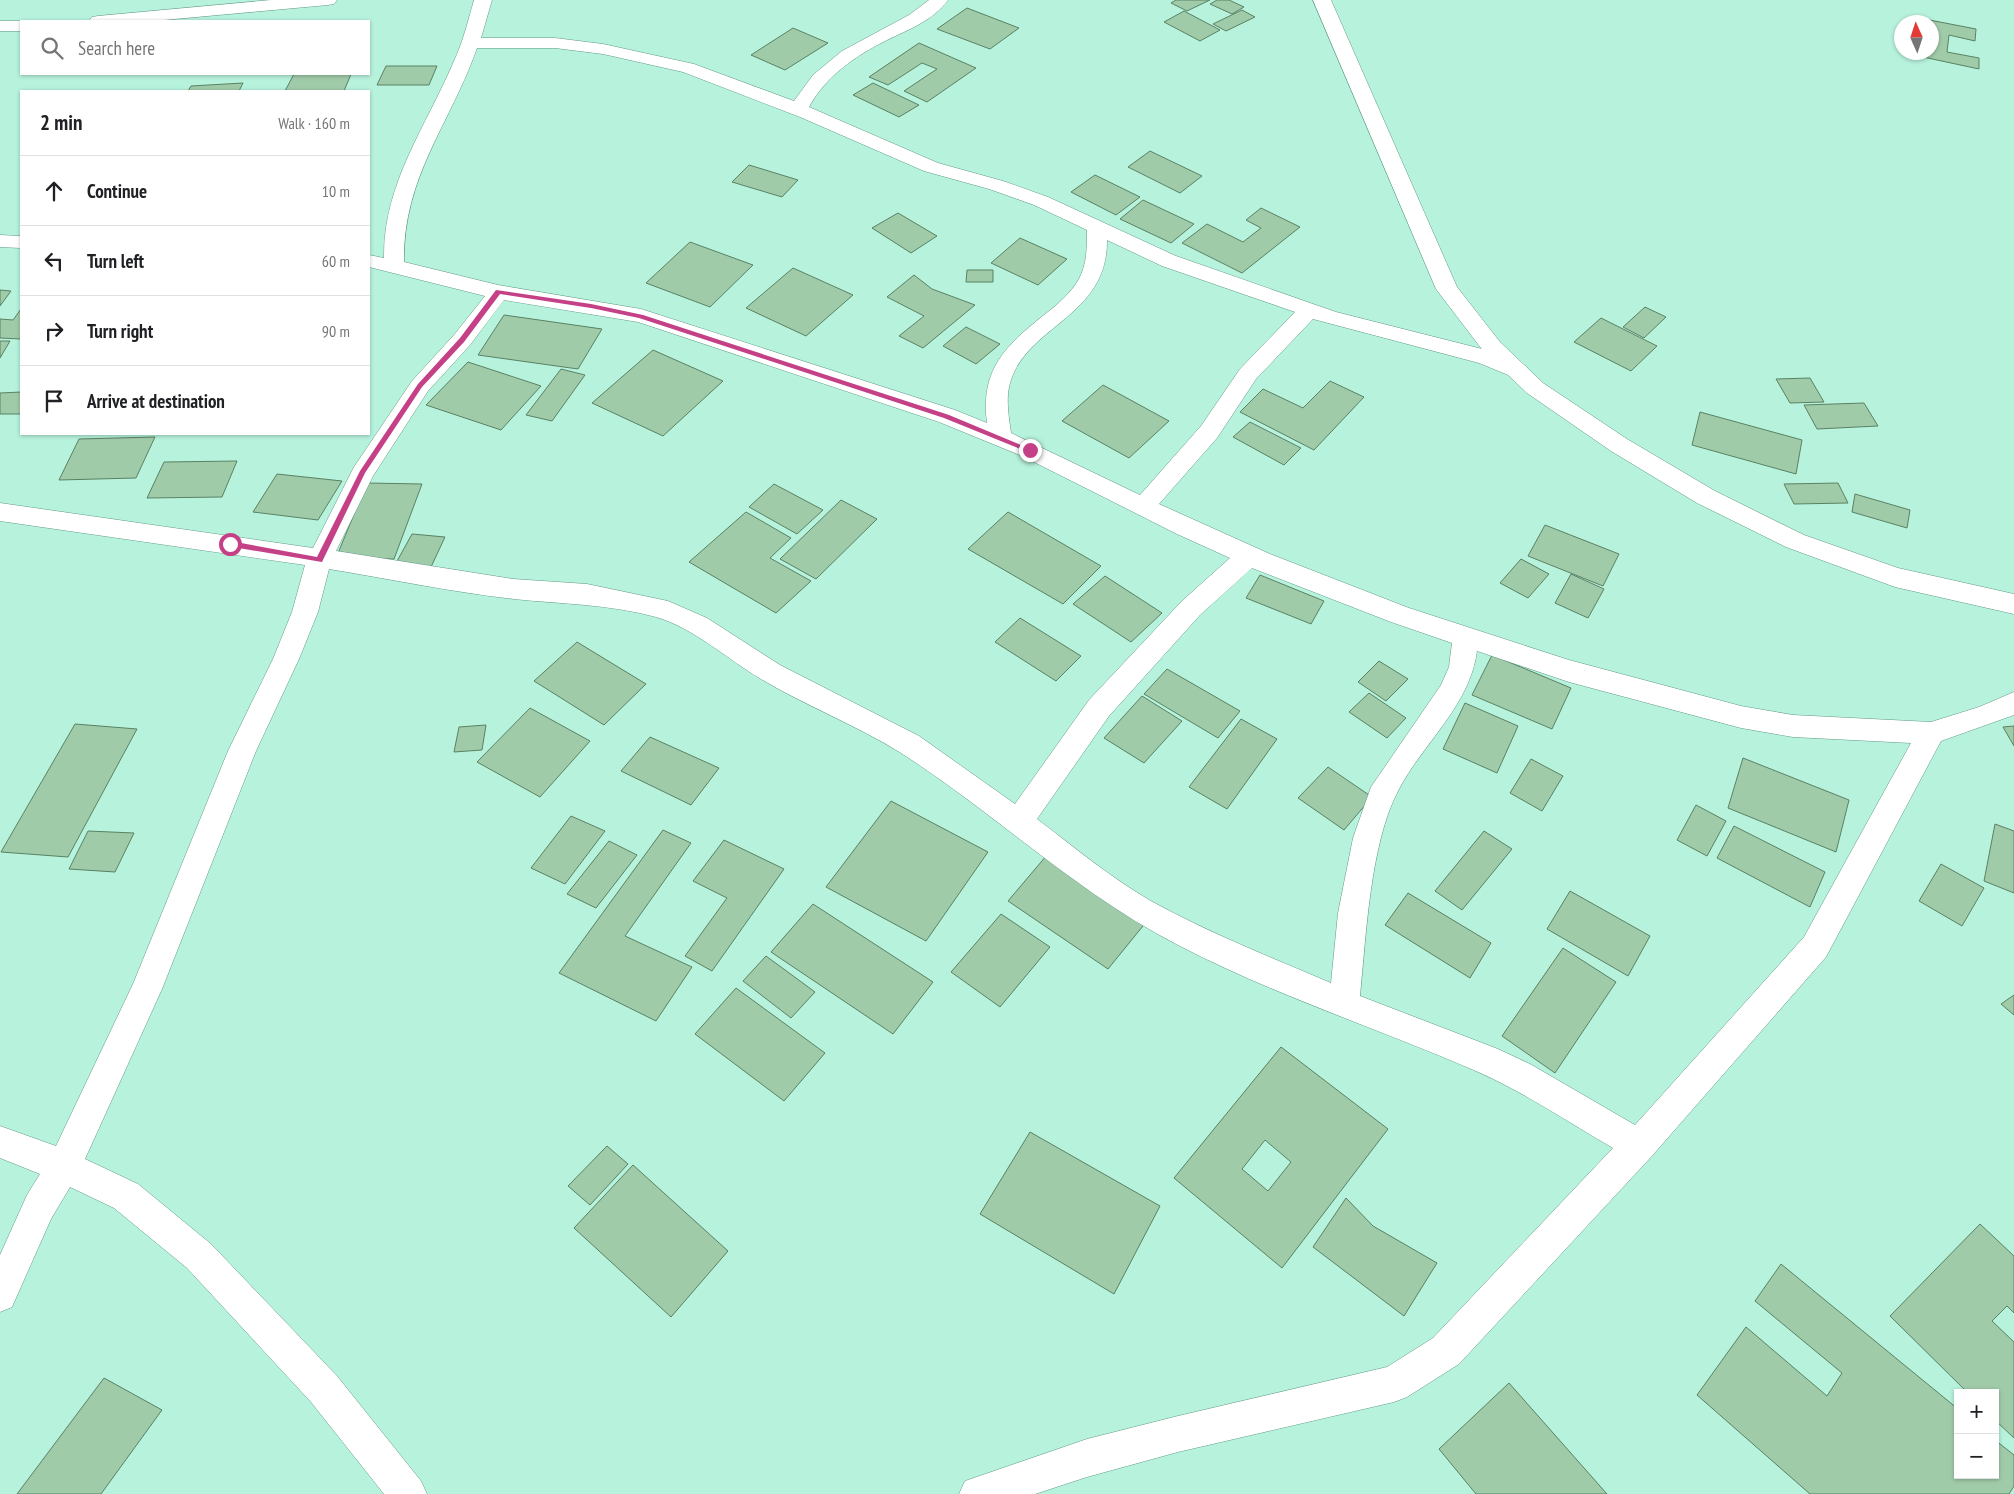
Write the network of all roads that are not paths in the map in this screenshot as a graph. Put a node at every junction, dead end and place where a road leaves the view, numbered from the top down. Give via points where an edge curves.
1 (328, 0) edge
2 (483, 0) edge
3 (939, 0) edge
4 (1322, 0) edge
5 (109, 20) edge
6 (0, 26) edge
7 (20, 26) edge
8 (469, 43) junction
9 (798, 110) junction
10 (1097, 228) junction
11 (0, 241) edge
12 (20, 242) edge
13 (370, 261) edge
14 (394, 266) junction
15 (499, 292) junction
16 (1310, 309) junction
17 (1518, 371) junction
18 (1000, 438) junction
19 (1143, 507) junction
20 (0, 512) edge
21 (1249, 556) junction
22 (319, 560) junction
23 (2014, 604) edge
24 (1466, 637) junction
25 (2014, 703) edge
26 (1932, 733) junction
27 (1018, 821) junction
28 (1344, 1004) junction
29 (0, 1142) edge
30 (1639, 1146) junction
31 (64, 1166) junction
32 (0, 1295) edge
33 (408, 1494) edge
34 (978, 1494) edge

1 - 5 street
2 - 8 street
3 - 9 street via 919,18 860,48 820,77
4 - 17 street via 1447,289 1492,347
6 - 7 street
8 - 9 street via 555,43 647,57 688,68
8 - 14 street via 408,177 393,234
9 - 10 street via 930,167 996,185
10 - 16 street via 1169,261
10 - 18 street via 1098,260 1082,294 1019,349 1005,369 998,386
11 - 12 street
13 - 14 street
14 - 15 street
15 - 18 street via 641,316 947,416
15 - 22 street via 462,340 420,386 362,472
16 - 17 street via 1486,357
16 - 19 street via 1254,367 1209,432
17 - 23 street via 1535,388 1619,445 1706,497 1795,541 1895,577
18 - 19 street
19 - 21 street
20 - 22 street via 230,544
21 - 24 street via 1354,598
21 - 27 street via 1191,608 1099,708
22 - 27 street via 513,588 587,594 659,608 698,625 771,672 908,744
22 - 31 street via 305,612 286,659 242,751 146,989
24 - 26 street via 1569,671 1741,717 1793,726
24 - 28 street via 1462,667 1452,690 1385,787 1367,838 1353,913
25 - 26 street
26 - 30 street via 1815,947
27 - 28 street via 1139,909 1191,937
28 - 30 street via 1520,1075
29 - 31 street
30 - 34 street via 1446,1351 1394,1384 1087,1458
31 - 32 street via 39,1207
31 - 33 street via 126,1196 199,1256 324,1389

